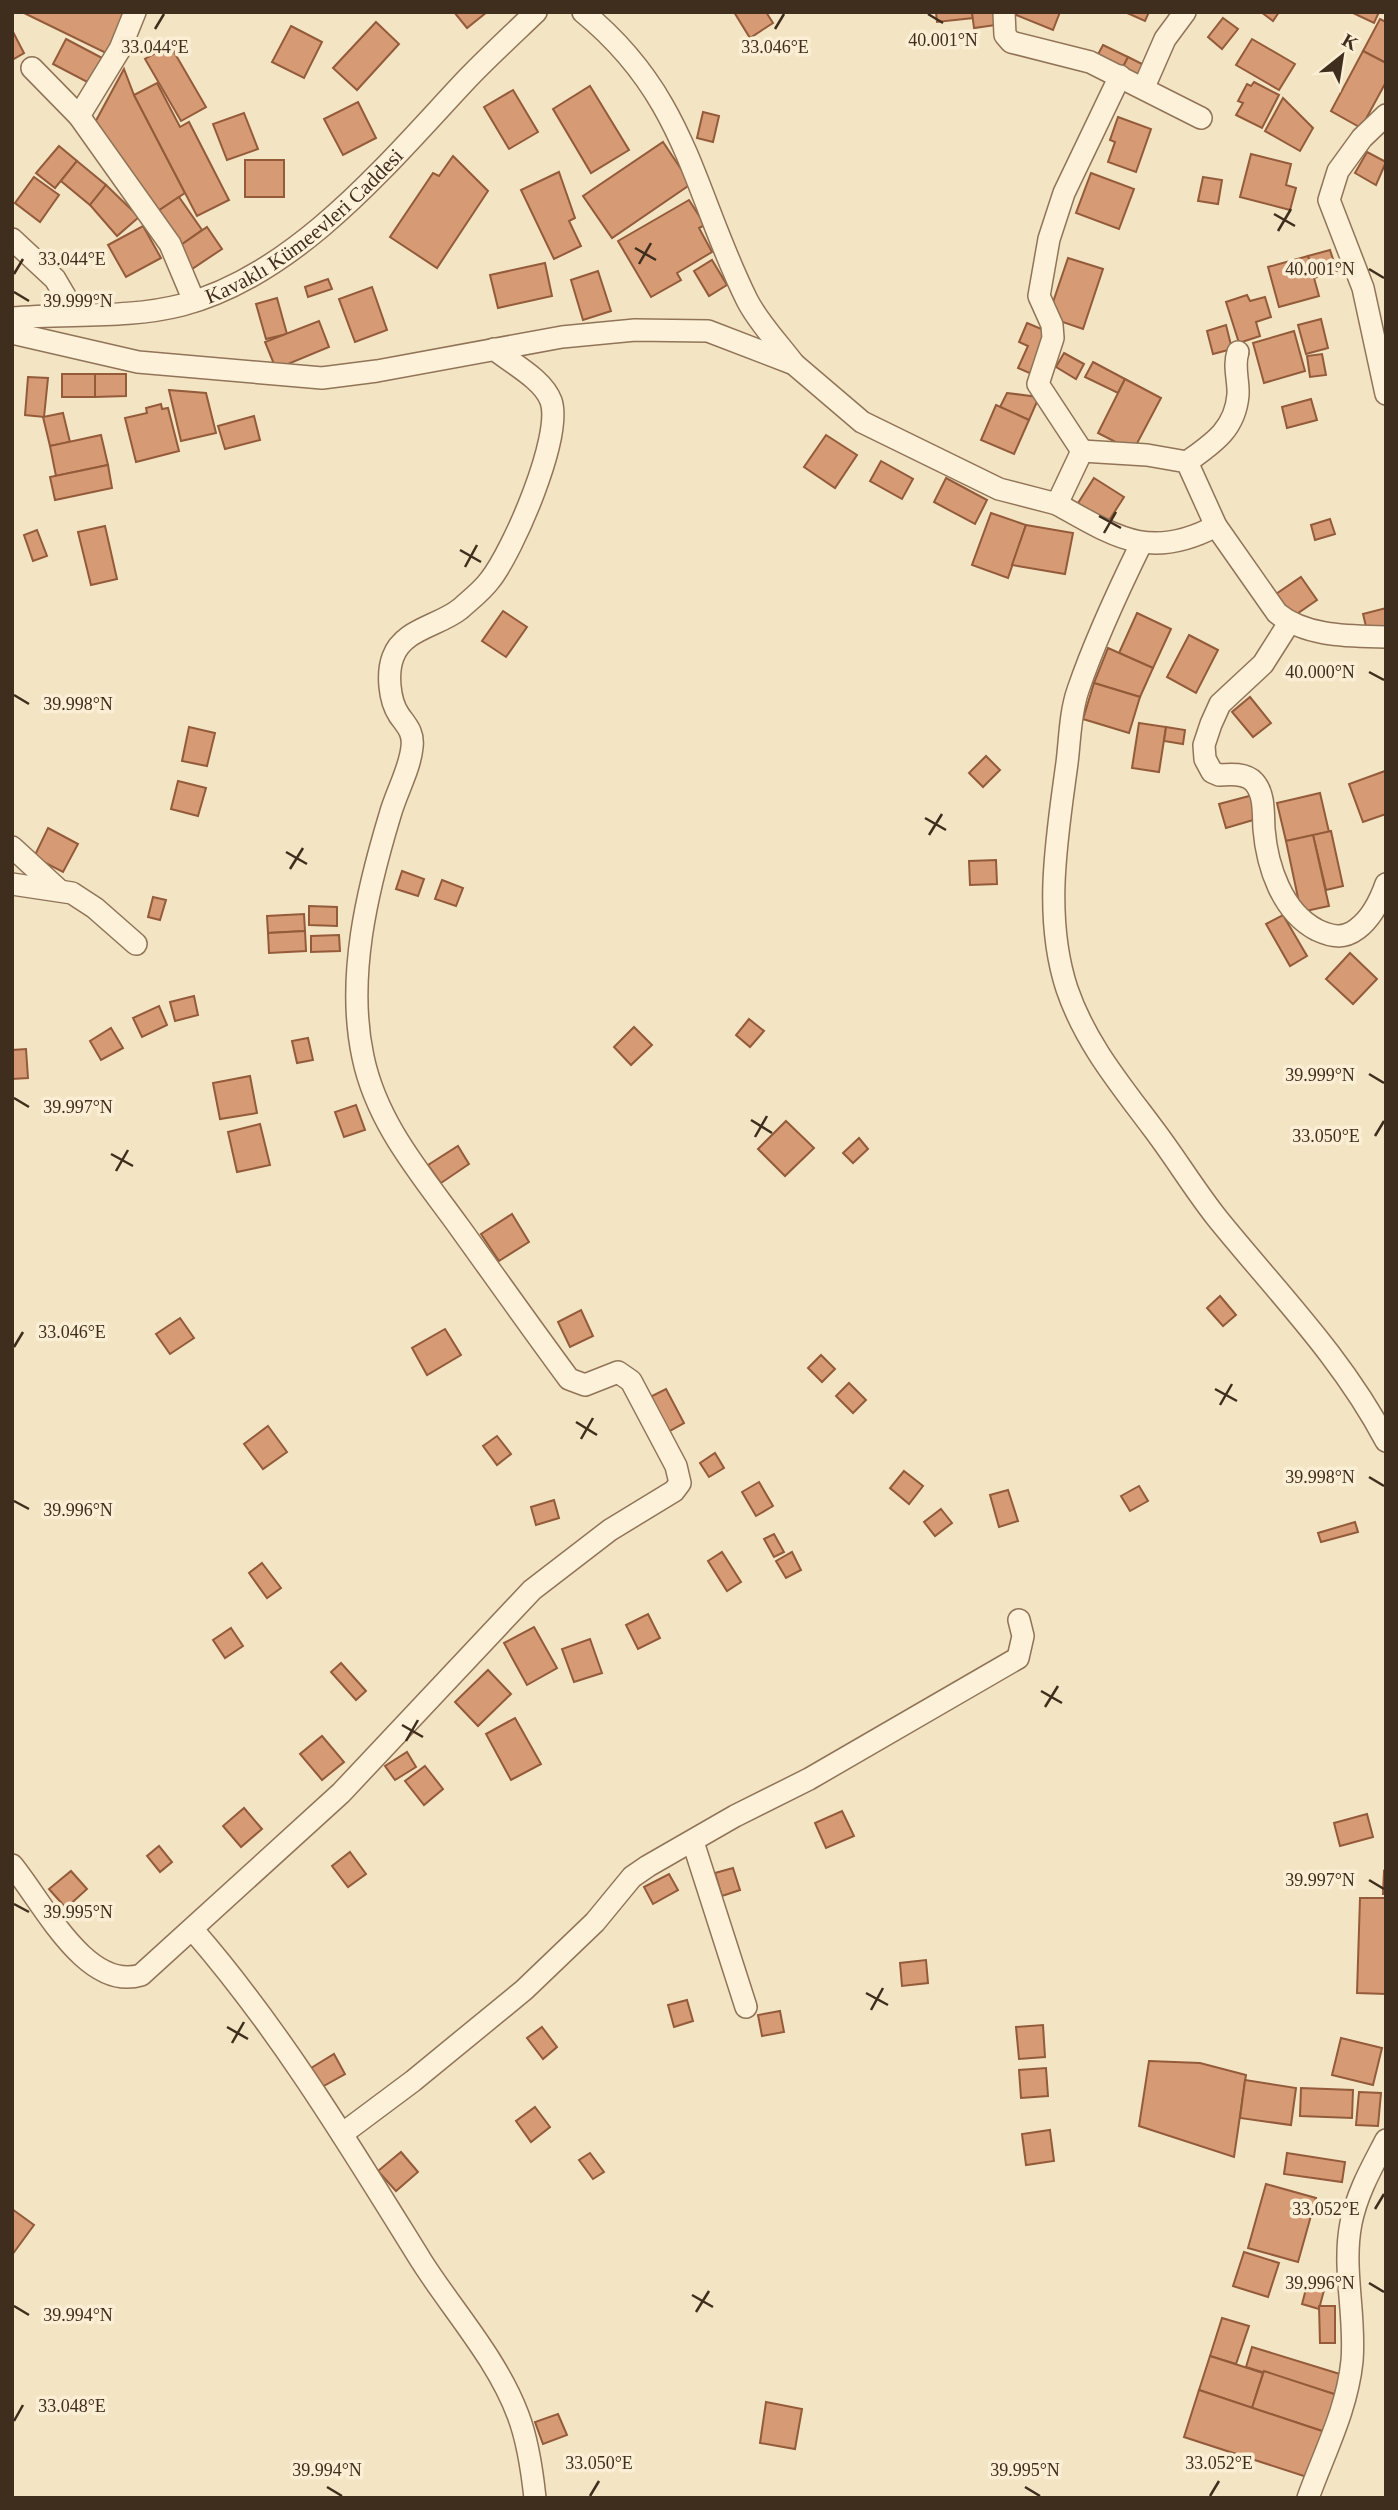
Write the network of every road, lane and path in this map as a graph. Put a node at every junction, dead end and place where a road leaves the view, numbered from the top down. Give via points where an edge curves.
1 (135, 12) edge
2 (536, 12) edge
3 (583, 12) edge
4 (1004, 12) edge
5 (1185, 12) edge
6 (32, 68) dead end
7 (1120, 76) junction
8 (1144, 87) junction
9 (1386, 115) edge
10 (79, 116) junction
11 (1200, 118) dead end
12 (12, 239) edge
13 (194, 301) junction
14 (75, 313) junction
15 (12, 318) edge
16 (12, 333) edge
17 (494, 349) junction
18 (1238, 352) dead end
19 (794, 364) junction
20 (1386, 394) edge
21 (1082, 452) junction
22 (1186, 462) junction
23 (1057, 504) junction
24 (1216, 526) junction
25 (1141, 544) junction
26 (1289, 623) junction
27 (1386, 637) edge
28 (12, 847) edge
29 (12, 884) edge
30 (1386, 884) edge
31 (59, 890) junction
32 (136, 944) dead end
33 (1386, 1441) edge
34 (1019, 1620) dead end
35 (693, 1842) junction
36 (12, 1865) edge
37 (193, 1930) junction
38 (746, 2007) dead end
39 (342, 2134) junction
40 (1386, 2140) edge
41 (535, 2498) edge
42 (1308, 2498) edge

1 - 10 street via 120,49
2 - 13 street, Kavaklı Kümeevleri Caddesi via 355,194 305,238 263,271
3 - 19 street via 651,83 690,158 747,302
4 - 7 street via 1005,35 1011,42 1063,52
5 - 8 street via 1165,39
6 - 10 street
7 - 8 street
7 - 21 street via 1064,193 1049,239 1039,296 1052,325 1052,338 1038,384
8 - 11 street
9 - 20 street via 1338,171 1329,200 1363,288
10 - 13 street via 170,244
12 - 14 street via 55,279
13 - 14 street, Kavaklı Kümeevleri Caddesi via 155,310
14 - 15 street, Kavaklı Kümeevleri Caddesi
16 - 17 street via 138,362 322,378
17 - 19 street via 635,330 708,331
17 - 37 street via 548,394 552,430 514,539 491,579 456,612 410,635 392,659 394,706 409,726 412,749 366,906 358,989 362,1057 387,1126 569,1379 585,1385 618,1372 631,1381 676,1466 680,1483 532,1590 341,1793
18 - 22 street via 1238,397 1229,428
19 - 23 street via 862,422 999,489
21 - 22 street
21 - 23 street
22 - 24 street
23 - 25 street via 1111,534
24 - 25 street via 1190,540
24 - 26 street via 1266,600
25 - 33 street via 1088,664 1072,716 1053,890 1058,954 1067,989 1097,1054 1122,1090 1215,1216 1325,1345
26 - 27 street via 1346,636
26 - 30 street via 1263,664 1220,704 1204,745 1205,759 1212,772 1245,776 1261,793 1268,858 1290,906 1309,926 1333,936 1352,933 1374,911
28 - 31 street
29 - 31 street
31 - 32 street via 85,901
34 - 35 street via 1022,1649 1010,1664
35 - 38 street
35 - 39 street via 632,1877 595,1922 524,1990
36 - 37 street via 85,1959 107,1975 141,1975
37 - 39 street via 254,2006
39 - 41 street via 506,2389 525,2437
40 - 42 street via 1358,2195 1350,2225 1352,2364 1334,2433

